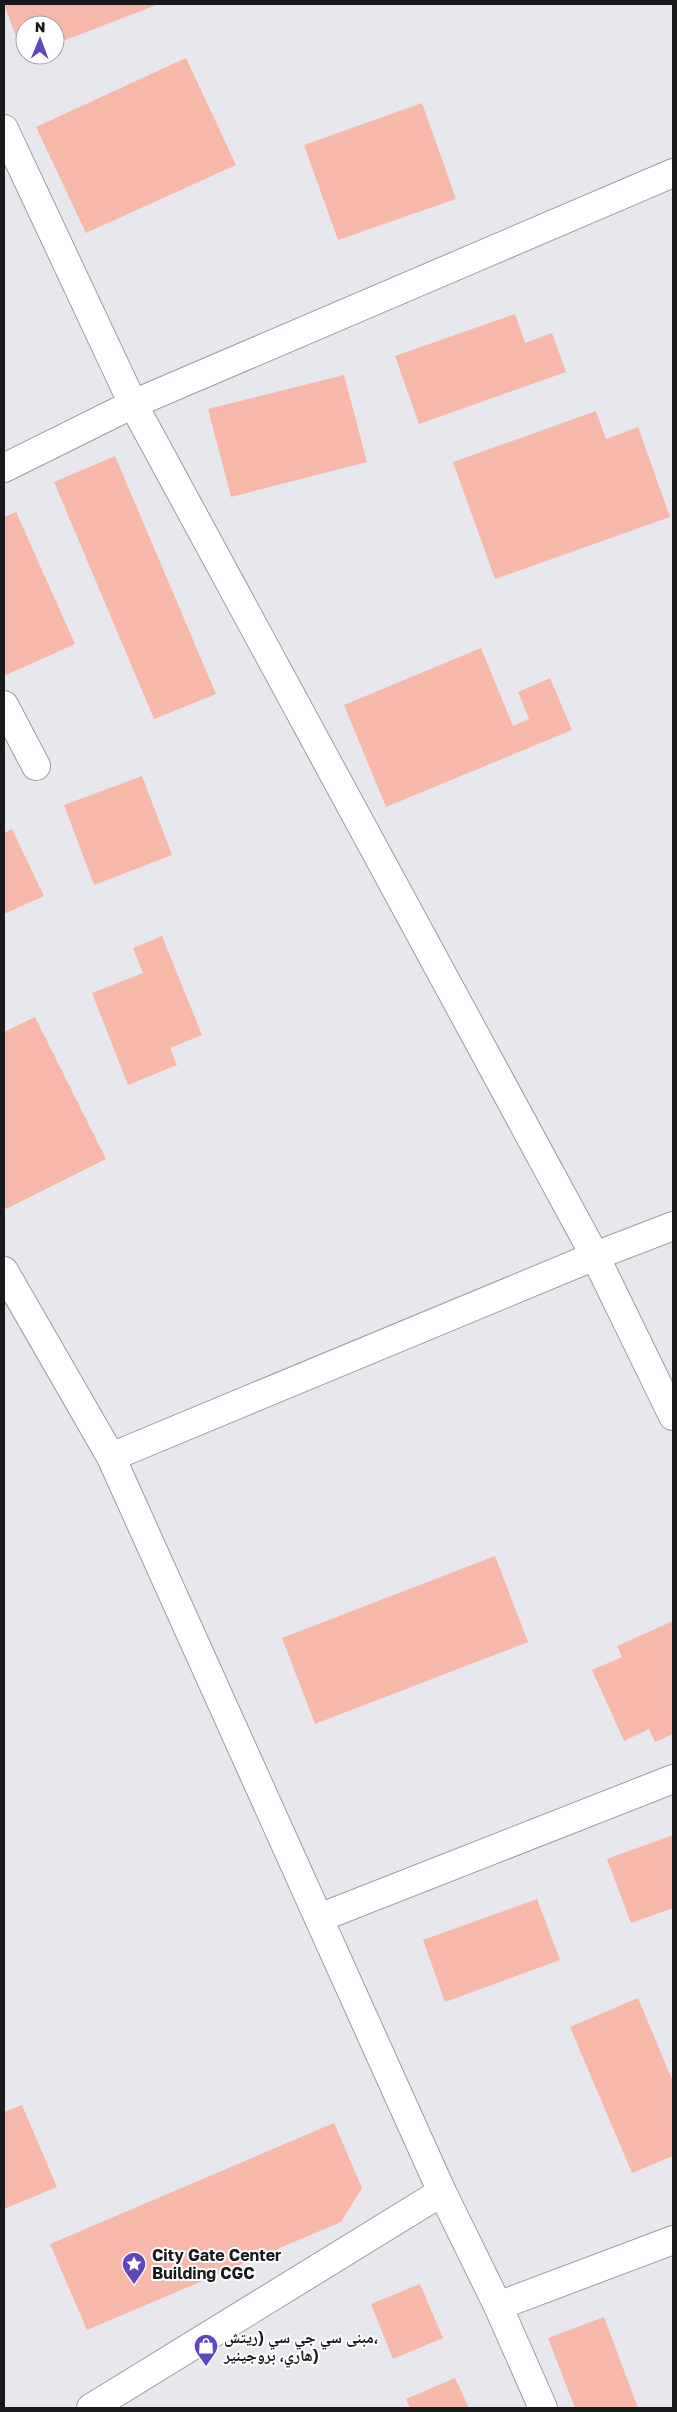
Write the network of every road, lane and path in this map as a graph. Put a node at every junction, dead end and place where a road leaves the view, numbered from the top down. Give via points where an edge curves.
1 (4, 129) edge
2 (673, 173) edge
3 (133, 404) junction
4 (4, 468) edge
5 (4, 705) edge
6 (36, 766) dead end
7 (673, 1226) edge
8 (594, 1256) junction
9 (4, 1271) edge
10 (673, 1416) edge
11 (111, 1457) junction
12 (673, 1779) edge
13 (319, 1918) junction
14 (442, 2192) junction
15 (673, 2240) edge
16 (498, 2306) junction
17 (91, 2408) edge
18 (543, 2408) edge

1 - 3 street
2 - 3 street
3 - 4 street
3 - 8 street
5 - 6 street
7 - 8 street
8 - 10 street
8 - 11 street
9 - 11 street
11 - 13 street
12 - 13 street
13 - 14 street
14 - 16 street
14 - 17 street
15 - 16 street
16 - 18 street

